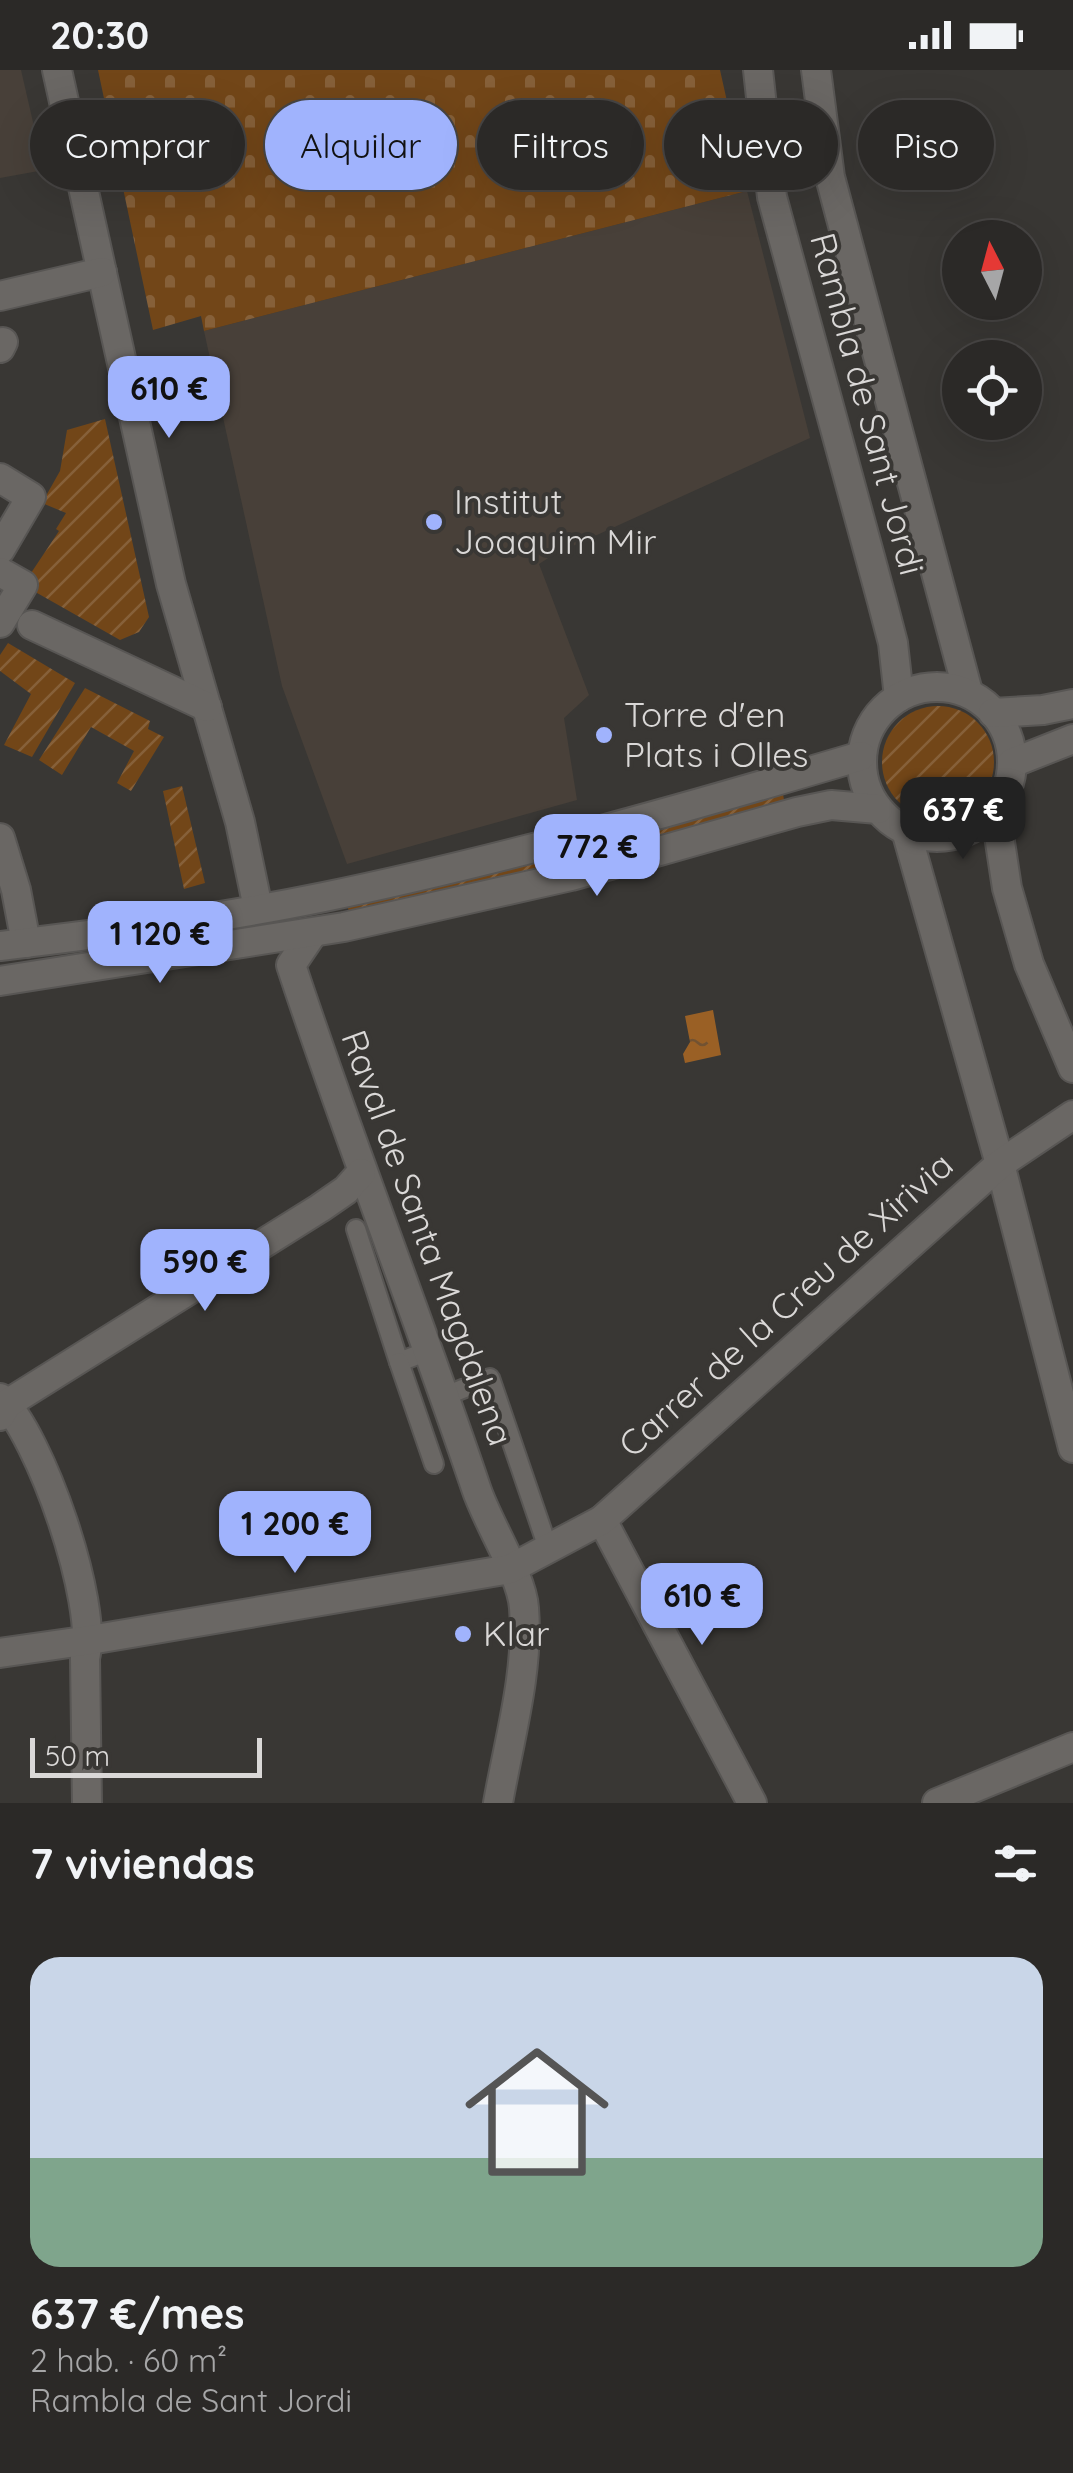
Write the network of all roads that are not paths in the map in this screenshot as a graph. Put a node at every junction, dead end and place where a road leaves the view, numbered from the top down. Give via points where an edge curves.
1 (57, 70) edge
2 (758, 70) edge
3 (816, 70) edge
4 (102, 272) junction
5 (0, 296) edge
6 (0, 478) edge
7 (0, 550) edge
8 (0, 572) edge
9 (0, 623) edge
10 (32, 625) dead end
11 (968, 692) junction
12 (899, 698) junction
13 (1073, 704) edge
14 (206, 707) junction
15 (993, 713) junction
16 (1073, 739) edge
17 (862, 756) junction
18 (1012, 763) junction
19 (878, 809) junction
20 (995, 809) junction
21 (906, 834) junction
22 (0, 838) edge
23 (258, 908) junction
24 (312, 934) junction
25 (13, 944) edge
26 (0, 981) edge
27 (1073, 1068) edge
28 (1073, 1115) edge
29 (1000, 1164) junction
30 (361, 1172) junction
31 (356, 1230) dead end
32 (428, 1350) junction
33 (399, 1362) junction
34 (445, 1396) junction
35 (2, 1406) edge
36 (1073, 1448) edge
37 (434, 1464) dead end
38 (602, 1520) junction
39 (548, 1548) junction
40 (510, 1569) junction
41 (524, 1602) junction
42 (90, 1640) junction
43 (0, 1652) edge
44 (1073, 1747) edge
45 (88, 1803) edge
46 (498, 1803) edge
47 (752, 1803) edge
48 (937, 1803) edge

1 - 4 street
2 - 12 street, Rambla de Sant Jordi via 772,198 885,612
3 - 11 street, Rambla de Sant Jordi via 830,177
4 - 5 street
4 - 14 street via 171,584
6 - 7 street via 31,497
8 - 9 street via 24,585
10 - 14 street
11 - 12 street via 927,688
11 - 15 street
12 - 17 street via 869,730
13 - 15 street
14 - 23 street
15 - 18 street
16 - 18 street
17 - 19 street via 864,784
17 - 23 street via 563,838
18 - 20 street
19 - 21 street
19 - 24 street via 831,805 797,812 571,876
20 - 21 street via 955,835
20 - 27 street via 1029,964
21 - 29 street
22 - 25 street via 16,890
23 - 25 street
24 - 26 street
24 - 30 street, Raval de Santa Magdalena via 291,965
28 - 29 street, Carrer de la Creu de Xirivia
29 - 36 street
29 - 38 street, Carrer de la Creu de Xirivia
30 - 32 street, Raval de Santa Magdalena
30 - 35 street via 320,1208
31 - 33 lane
32 - 33 lane
32 - 34 street, Raval de Santa Magdalena
33 - 37 lane
34 - 39 lane via 490,1378
34 - 40 street, Raval de Santa Magdalena
35 - 42 street via 20,1422 62,1520
38 - 39 street, Carrer de la Creu de Xirivia
38 - 47 street
39 - 40 street, Carrer de la Creu de Xirivia
39 - 41 street
40 - 41 street, Raval de Santa Magdalena
40 - 42 street, Carrer de la Creu de Xirivia
41 - 46 street via 524,1650
42 - 43 street, Carrer de la Creu de Xirivia
42 - 45 street
44 - 48 street

